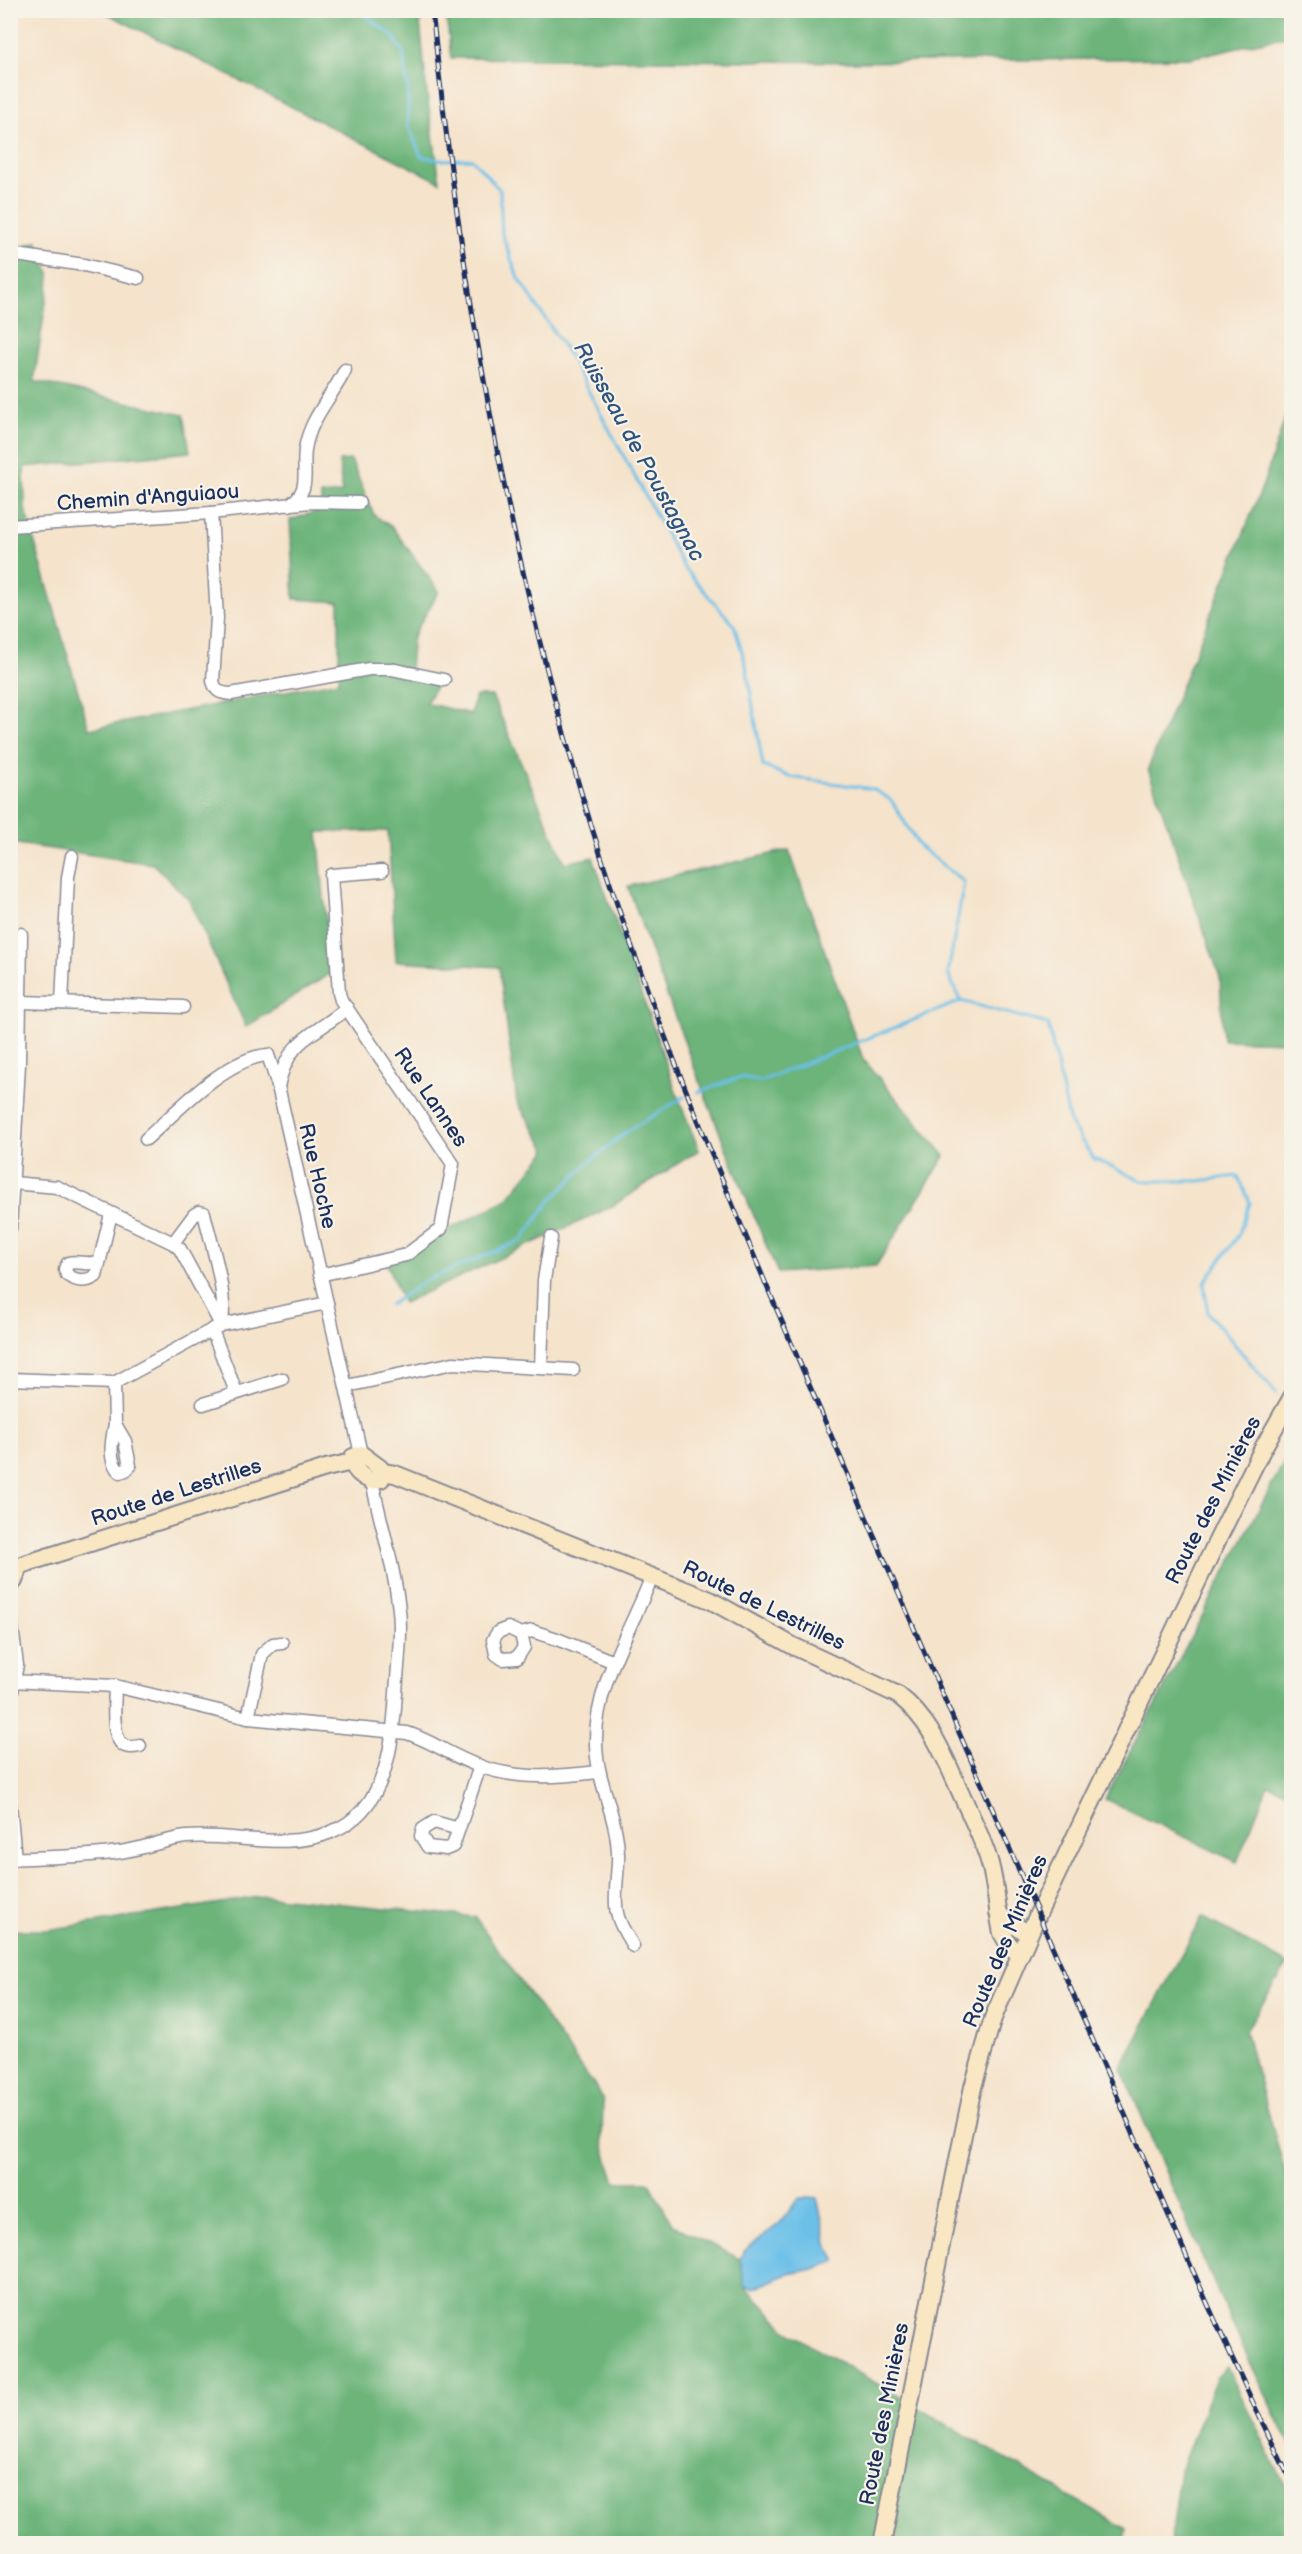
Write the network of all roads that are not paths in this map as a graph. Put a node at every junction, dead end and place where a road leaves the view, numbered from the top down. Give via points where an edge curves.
1 (10, 254) edge
2 (138, 278) dead end
3 (345, 370) dead end
4 (359, 503) dead end
5 (288, 505) junction
6 (211, 513) junction
7 (10, 526) edge
8 (444, 680) dead end
9 (72, 856) dead end
10 (382, 871) dead end
11 (21, 934) dead end
12 (15, 965) edge
13 (21, 1002) junction
14 (62, 1003) junction
15 (183, 1007) dead end
16 (347, 1008) junction
17 (278, 1086) junction
18 (146, 1139) dead end
19 (13, 1183) junction
20 (111, 1214) junction
21 (10, 1229) edge
22 (551, 1238) dead end
23 (173, 1243) junction
24 (100, 1260) dead end
25 (320, 1275) junction
26 (327, 1304) junction
27 (217, 1328) junction
28 (541, 1367) junction
29 (573, 1370) dead end
30 (10, 1379) edge
31 (282, 1379) dead end
32 (114, 1383) junction
33 (347, 1386) junction
34 (236, 1392) junction
35 (1292, 1397) edge
36 (203, 1404) dead end
37 (115, 1424) dead end
38 (357, 1458) junction
39 (377, 1477) junction
40 (13, 1565) edge
41 (652, 1576) junction
42 (10, 1585) edge
43 (10, 1612) edge
44 (521, 1634) dead end
45 (282, 1643) dead end
46 (614, 1662) junction
47 (13, 1681) edge
48 (115, 1686) junction
49 (10, 1702) edge
50 (248, 1718) junction
51 (394, 1732) junction
52 (140, 1746) dead end
53 (480, 1766) junction
54 (598, 1772) junction
55 (10, 1804) edge
56 (459, 1829) dead end
57 (13, 1859) edge
58 (998, 1912) junction
59 (1029, 1933) junction
60 (633, 1946) dead end
61 (1019, 1955) junction
62 (882, 2544) edge

1 - 2 street
3 - 5 street via 309,432 304,490
4 - 5 street, Chemin d'Anguiaou
5 - 6 street, Chemin d'Anguiaou
6 - 7 street, Chemin d'Anguiaou
6 - 8 street via 215,690 231,694 369,669 391,669
9 - 14 street
10 - 16 street, Rue Lannes via 331,875 339,993
11 - 12 street
12 - 13 street
13 - 14 street
13 - 19 street
14 - 15 street
16 - 17 street via 296,1045
16 - 25 street, Rue Lannes via 453,1164 441,1228 406,1255
17 - 18 street, Rue Hoche via 268,1055 254,1056 217,1077
17 - 25 street, Rue Hoche
19 - 20 street via 57,1187
19 - 21 street
20 - 23 street
20 - 24 street
22 - 28 street via 544,1280
23 - 27 street via 180,1249
23 - 27 street via 194,1215 204,1214 224,1314
25 - 26 street, Rue Hoche
26 - 27 street
26 - 33 street, Rue Hoche
27 - 32 street
27 - 34 street
28 - 29 street
28 - 33 street via 453,1363
30 - 32 street
31 - 34 street
32 - 37 street
33 - 38 street, Rue Hoche
34 - 36 street
35 - 59 street, Route des Minières via 1218,1539
38 - 39 street via 355,1470
38 - 40 street, Route de Lestrilles
39 - 41 street, Route de Lestrilles via 395,1474
39 - 51 street via 399,1604
40 - 42 street via 16,1577
41 - 46 street
41 - 58 street, Route de Lestrilles via 710,1600 793,1646 898,1695 913,1708 942,1749 978,1833 990,1863
43 - 47 street via 17,1665
44 - 46 street via 532,1631
45 - 50 street via 273,1644 262,1654
46 - 54 street via 596,1725
47 - 48 street
47 - 49 street
48 - 50 street
48 - 52 street via 118,1740 126,1747
50 - 51 street
51 - 53 street via 422,1738
51 - 57 street via 389,1759 375,1794 361,1811 332,1832 291,1841 184,1838 120,1852
53 - 54 street via 531,1776
53 - 56 street
54 - 60 street via 615,1828 616,1912
55 - 57 street
58 - 59 street via 1007,1922
58 - 61 street, Route de Lestrilles via 1002,1933
59 - 61 street, Route des Minières
61 - 62 street, Route des Minières via 993,2018 973,2087

